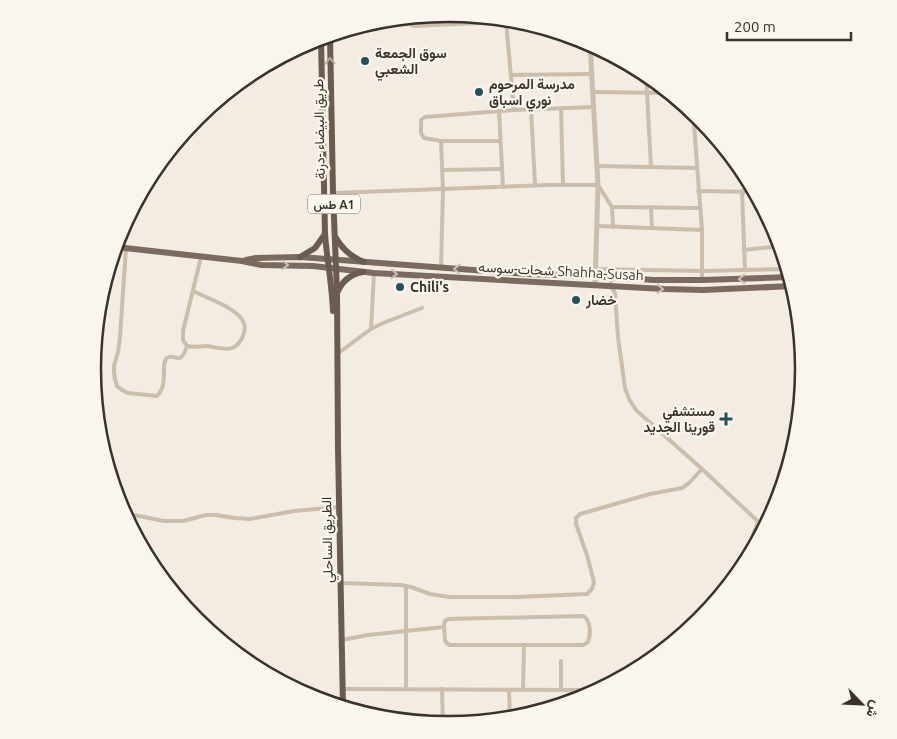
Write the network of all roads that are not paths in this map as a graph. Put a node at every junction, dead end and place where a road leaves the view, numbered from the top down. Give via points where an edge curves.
1 (470, 23) edge
2 (411, 24) edge
3 (507, 27) edge
4 (330, 44) edge
5 (321, 47) edge
6 (591, 53) edge
7 (592, 74) junction
8 (511, 76) junction
9 (647, 85) edge
10 (594, 92) junction
11 (648, 93) junction
12 (659, 93) edge
13 (594, 107) junction
14 (561, 108) junction
15 (531, 109) junction
16 (514, 110) junction
17 (499, 111) junction
18 (694, 125) edge
19 (441, 141) junction
20 (500, 141) junction
21 (597, 166) junction
22 (651, 167) junction
23 (697, 168) junction
24 (502, 169) junction
25 (442, 170) junction
26 (535, 185) junction
27 (563, 185) junction
28 (598, 185) junction
29 (503, 187) junction
30 (443, 190) junction
31 (698, 191) junction
32 (742, 192) junction
33 (746, 192) edge
34 (333, 194) junction
35 (612, 207) junction
36 (651, 207) junction
37 (700, 208) junction
38 (597, 226) junction
39 (613, 226) junction
40 (652, 228) junction
41 (702, 230) junction
42 (325, 234) junction
43 (336, 237) junction
44 (773, 247) edge
45 (126, 248) joint
46 (744, 250) junction
47 (201, 257) junction
48 (300, 257) junction
49 (327, 259) junction
50 (336, 260) junction
51 (242, 261) junction
52 (364, 262) junction
53 (328, 268) junction
54 (336, 268) junction
55 (441, 268) junction
56 (781, 269) edge
57 (745, 270) junction
58 (703, 271) junction
59 (363, 272) junction
60 (374, 273) junction
61 (596, 273) junction
62 (783, 277) edge
63 (611, 278) junction
64 (702, 280) junction
65 (595, 285) junction
66 (611, 286) junction
67 (785, 286) edge
68 (193, 291) junction
69 (337, 292) junction
70 (422, 308) dead end
71 (371, 329) junction
72 (187, 346) junction
73 (337, 354) junction
74 (337, 372) junction
75 (702, 469) junction
76 (339, 507) junction
77 (133, 514) edge
78 (758, 522) joint
79 (753, 536) edge
80 (341, 583) junction
81 (406, 586) junction
82 (444, 627) junction
83 (406, 631) junction
84 (342, 640) junction
85 (524, 645) junction
86 (561, 661) dead end
87 (343, 689) junction
88 (406, 689) junction
89 (442, 690) junction
90 (509, 690) junction
91 (523, 690) junction
92 (561, 690) junction
93 (578, 690) edge
94 (343, 700) edge
95 (510, 711) edge
96 (443, 716) edge

1 - 2 street
3 - 8 street
34 -> 4 highway, طريق البيضاء -درنة / طس A1
5 - 42 highway, طريق البيضاء -درنة / طس A1
6 - 7 street
7 - 8 street
7 - 10 street
8 - 16 street
9 - 11 street
10 - 11 street
10 - 13 street
11 - 12 street
11 - 22 street
13 - 14 street
13 - 21 street
14 - 15 street
14 - 27 street
15 - 16 street
15 - 26 street
16 - 17 street
17 - 19 street via 423,118 420,122 424,138
17 - 20 street
18 - 23 street
19 - 20 street
19 - 25 street
20 - 24 street
21 - 22 street
21 - 28 street
22 - 23 street
23 - 31 street
24 - 25 street
24 - 29 street
25 - 30 street
26 - 27 street
26 - 29 street
27 - 28 street
28 - 35 street
28 - 38 street
29 - 30 street
30 - 34 street
30 - 55 street
31 - 32 street
31 - 37 street
32 - 33 street
32 - 46 street
34 - 43 highway, طريق البيضاء -درنة / طس A1
35 - 36 street
35 - 39 street
36 - 37 street
36 - 40 street
37 - 41 street
38 - 39 street
38 - 61 street
39 - 40 street
40 - 41 street
41 - 58 street
42 - 48 highway via 315,248
42 - 49 highway, طريق البيضاء -درنة / طس A1
43 - 50 highway, طريق البيضاء -درنة / طس A1
43 - 52 highway via 347,253
44 - 46 street
45 - 47 main road
45 - 72 street via 120,337 114,372 117,386 128,392 157,396 164,383 165,360 182,358
46 - 57 street
47 - 51 main road
47 - 68 street
48 - 49 main road, شحات-سوسه Shahha-Susah
48 - 51 main road, شحات-سوسه Shahha-Susah
49 - 50 main road, شحات-سوسه Shahha-Susah
49 - 53 highway, طريق البيضاء -درنة / طس A1
50 - 52 main road, شحات-سوسه Shahha-Susah
50 - 54 highway, طريق البيضاء -درنة / طس A1
51 -> 53 main road, شحات-سوسه Shahha-Susah
52 - 55 main road, شحات-سوسه Shahha-Susah
53 - 54 main road, شحات-سوسه Shahha-Susah
53 - 74 highway, طريق البيضاء -درنة
54 - 59 main road, شحات-سوسه Shahha-Susah
54 - 69 highway, طريق البيضاء -درنة / طس A1
61 -> 55 main road, شحات-سوسه Shahha-Susah via 526,274
56 - 57 street
57 - 58 street
58 - 61 street
58 - 64 street
59 - 60 main road, شحات-سوسه Shahha-Susah
59 - 69 highway via 347,278
60 -> 65 main road, شحات-سوسه Shahha-Susah
60 - 71 street
61 - 63 main road, شحات-سوسه Shahha-Susah
61 - 65 street
62 -> 64 main road, شحات-سوسه Shahha-Susah
63 - 64 main road, شحات-سوسه Shahha-Susah
63 - 66 street
65 - 66 main road, شحات-سوسه Shahha-Susah
66 -> 67 main road, شحات-سوسه Shahha-Susah via 682,290
66 - 75 street via 615,293 624,388 629,399 646,419
68 - 72 street via 183,331
68 - 72 street via 239,316 245,331 239,344 230,349
69 - 73 highway, طريق البيضاء -درنة / طس A1
70 - 71 street
71 - 73 street
73 - 74 highway, طريق البيضاء -درنة / طس A1
74 - 76 highway, الطريق الساحلي / طس A1
75 - 78 street
75 - 81 street via 682,488 579,515 576,524 594,582 587,594 449,597
76 - 77 street via 250,519 206,515 183,521 164,521
76 - 80 highway, الطريق الساحلي / طس A1
78 - 79 street
80 - 81 street
80 - 84 highway, الطريق الساحلي / طس A1
81 - 83 street
82 - 83 street
82 - 85 street via 445,641 449,645
82 - 85 street via 448,619 585,616 588,620 590,639 585,645
83 - 84 street
83 - 88 street
84 - 87 highway, الطريق الساحلي / طس A1
85 - 91 street
86 - 92 street
87 - 88 street
87 - 94 highway, الطريق الساحلي / طس A1
88 - 89 street
89 - 90 street
89 - 96 street
90 - 91 street
90 - 95 street
91 - 92 street
92 - 93 street

